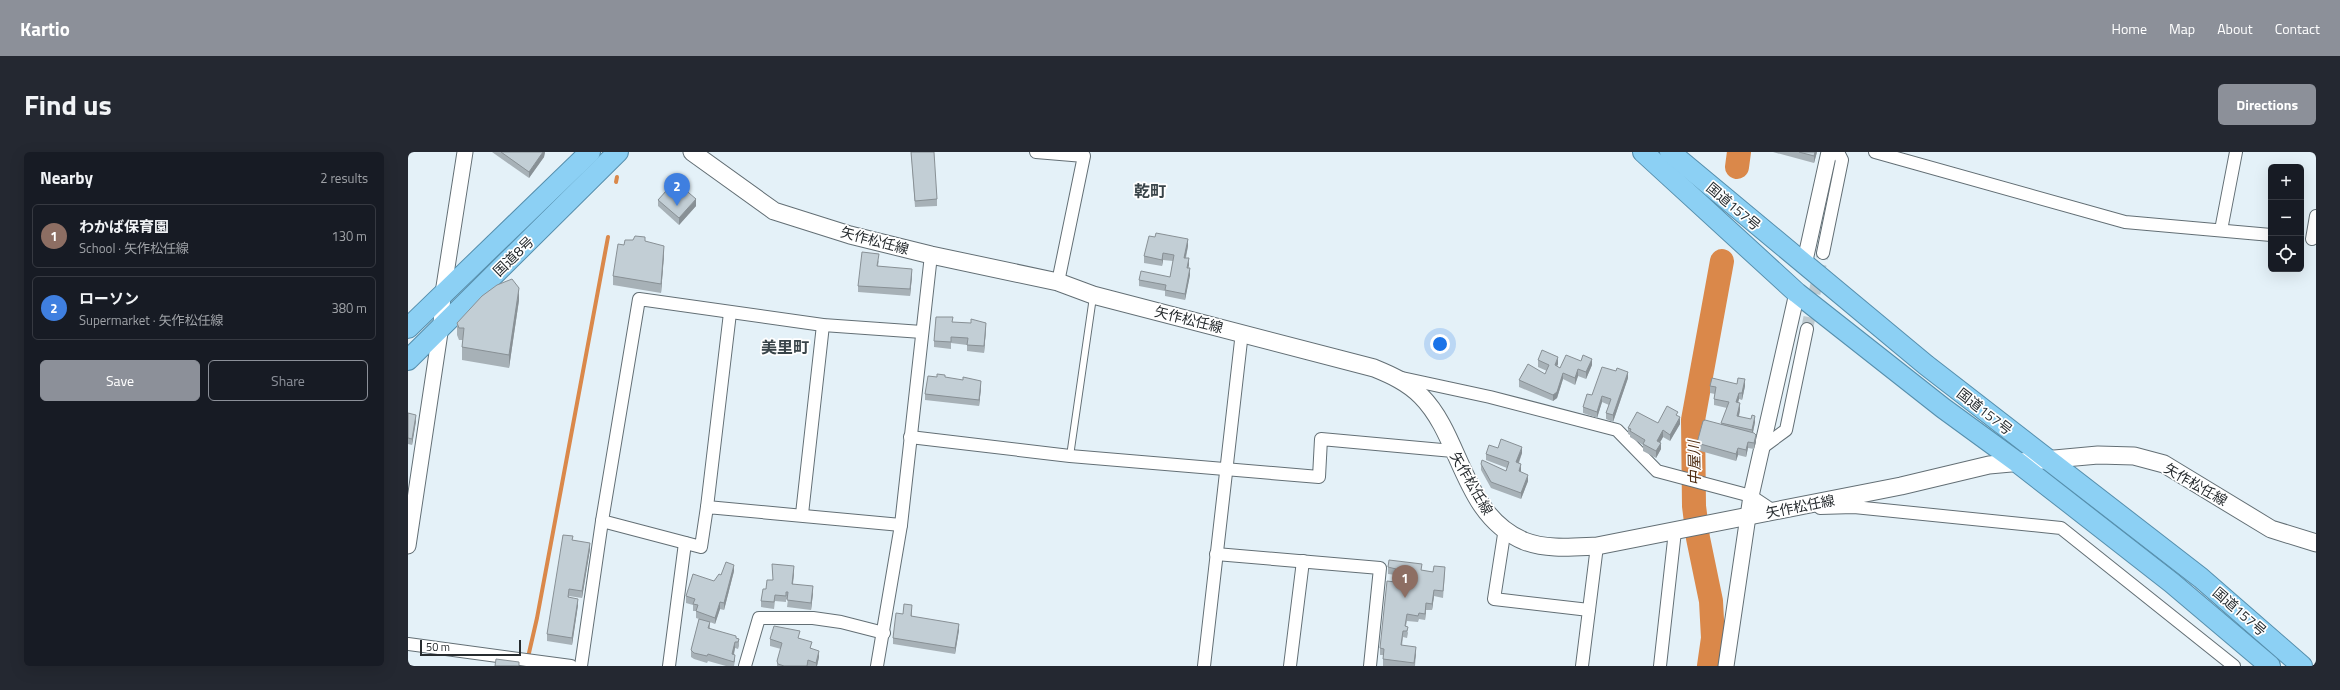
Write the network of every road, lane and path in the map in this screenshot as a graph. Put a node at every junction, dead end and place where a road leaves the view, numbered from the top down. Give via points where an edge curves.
1 (465, 152) edge
2 (590, 152) edge
3 (618, 152) edge
4 (692, 152) edge
5 (1036, 152) edge
6 (1643, 152) edge
7 (1670, 152) edge
8 (1829, 152) edge
9 (1838, 152) edge
10 (1876, 152) edge
11 (2236, 152) edge
12 (1084, 154) edge
13 (2316, 216) edge
14 (2221, 230) junction
15 (2268, 235) edge
16 (2310, 239) edge
17 (1823, 253) tunnel mouth
18 (931, 255) junction
19 (1804, 265) junction
20 (1058, 282) junction
21 (443, 293) junction
22 (1797, 293) junction
23 (1093, 295) junction
24 (730, 313) junction
25 (823, 325) junction
26 (440, 326) junction
27 (408, 328) edge
28 (1806, 329) tunnel mouth
29 (922, 332) junction
30 (1242, 332) junction
31 (408, 360) edge
32 (1397, 377) junction
33 (910, 437) junction
34 (1763, 447) junction
35 (1453, 451) junction
36 (1070, 456) junction
37 (2049, 460) junction
38 (2017, 462) junction
39 (1226, 469) junction
40 (1751, 496) junction
41 (707, 507) junction
42 (1772, 510) junction
43 (802, 514) junction
44 (1748, 517) junction
45 (602, 521) junction
46 (901, 525) junction
47 (1505, 528) junction
48 (1678, 530) junction
49 (685, 543) junction
50 (2316, 543) edge
51 (408, 546) edge
52 (1597, 546) junction
53 (1216, 554) junction
54 (1303, 561) junction
55 (1589, 610) junction
56 (884, 633) junction
57 (408, 644) edge
58 (571, 666) edge
59 (581, 666) edge
60 (669, 666) edge
61 (745, 666) edge
62 (876, 666) edge
63 (1204, 666) edge
64 (1290, 666) edge
65 (1370, 666) edge
66 (1582, 666) edge
67 (1660, 666) edge
68 (1726, 666) edge
69 (2234, 666) edge
70 (2270, 666) edge
71 (2302, 666) edge

1 - 21 street
2 - 21 highway, 国道8号
3 - 26 highway, 国道8号
4 - 18 main road, 矢作松任線 via 774,211
5 - 12 street
6 - 22 highway, 国道157号
7 - 19 highway, 国道157号
8 - 19 street
9 - 17 street via 1842,160
10 - 14 street via 2125,222
11 - 14 street
12 - 20 street
13 - 16 street
14 - 15 street
18 - 20 main road, 矢作松任線
18 - 29 street
19 - 37 highway, 国道157号 via 1926,365
20 - 23 main road, 矢作松任線
21 - 26 street
21 - 27 highway, 国道8号
22 - 34 street
22 - 38 highway, 国道157号 via 1943,408
23 - 30 main road, 矢作松任線
23 - 36 lane
24 - 25 street
24 - 41 street
24 - 45 street via 639,299
25 - 29 street
25 - 43 street
26 - 31 highway, 国道8号
26 - 51 street
28 - 34 street via 1786,430
29 - 33 street
30 - 32 main road, 矢作松任線 via 1374,368
30 - 39 street
32 - 35 main road, 矢作松任線 via 1421,396 1437,418
32 - 40 street via 1490,396 1617,430 1657,471
33 - 36 street
33 - 46 street
34 - 40 street
35 - 39 street via 1321,439 1319,477
35 - 47 main road, 矢作松任線 via 1481,505 1493,520
36 - 39 street
37 - 38 main road, 矢作松任線
37 - 50 main road, 矢作松任線 via 2098,455 2134,456 2164,464 2271,529
37 - 71 highway, 国道157号 via 2201,578
38 - 42 main road, 矢作松任線 via 1989,465 1900,486
38 - 70 highway, 国道157号 via 2172,583
39 - 53 street
40 - 42 street
40 - 44 street
41 - 43 street
41 - 49 street via 701,547
42 - 44 main road, 矢作松任線
42 - 69 street via 1854,507 2062,528
43 - 46 street
44 - 48 main road, 矢作松任線
44 - 68 street
45 - 49 street
45 - 59 street
46 - 56 street
47 - 52 main road, 矢作松任線 via 1524,540 1549,547
47 - 55 street via 1494,599
48 - 52 main road, 矢作松任線
48 - 67 street
49 - 60 street
52 - 55 street
53 - 54 street
53 - 63 street
54 - 64 street
54 - 65 street via 1380,568
55 - 66 street
56 - 61 street via 814,618 759,618
56 - 62 street
57 - 58 street

